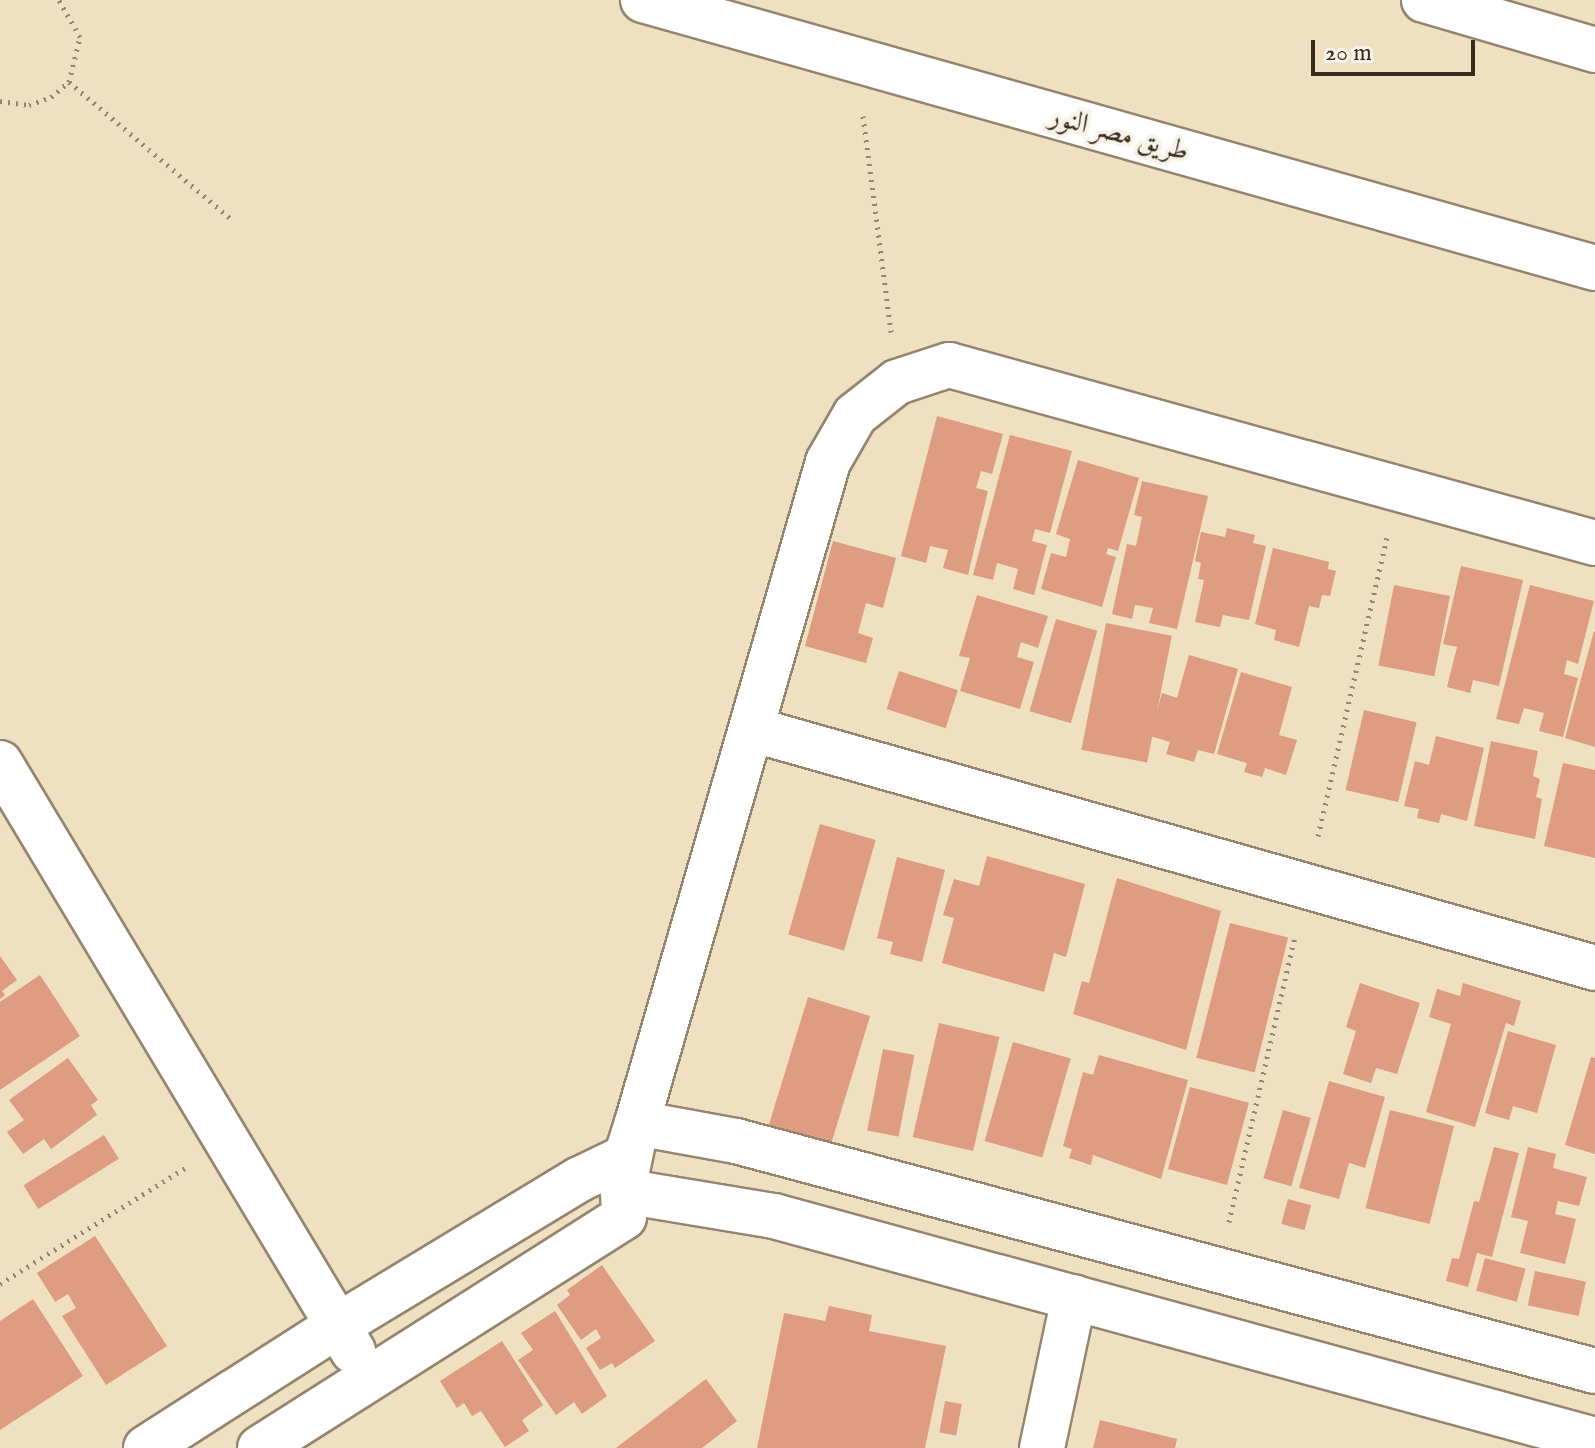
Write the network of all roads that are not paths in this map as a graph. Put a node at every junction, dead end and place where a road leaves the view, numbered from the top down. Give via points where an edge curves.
1 (643, 0) edge
2 (1424, 0) edge
3 (1595, 50) edge
4 (1595, 268) edge
5 (1595, 543) edge
6 (751, 729) junction
7 (0, 763) edge
8 (1595, 968) edge
9 (637, 1123) junction
10 (623, 1191) junction
11 (1074, 1297) junction
12 (337, 1326) junction
13 (1595, 1371) edge
14 (370, 1378) junction
15 (1485, 1429) edge
16 (1595, 1440) edge
17 (146, 1448) edge
18 (260, 1448) edge
19 (1042, 1448) edge

1 - 4 street, طريق مصر النور
2 - 3 street
5 - 6 street via 949,365 897,382 855,415 828,462
6 - 8 street
6 - 9 street
7 - 12 street
9 - 10 street
9 - 12 street via 626,1157 580,1179
9 - 13 street via 736,1141
10 - 11 street via 774,1216
10 - 14 street via 624,1217
11 - 15 street
11 - 19 street
12 - 14 street
12 - 17 street
14 - 18 street
15 - 16 street

